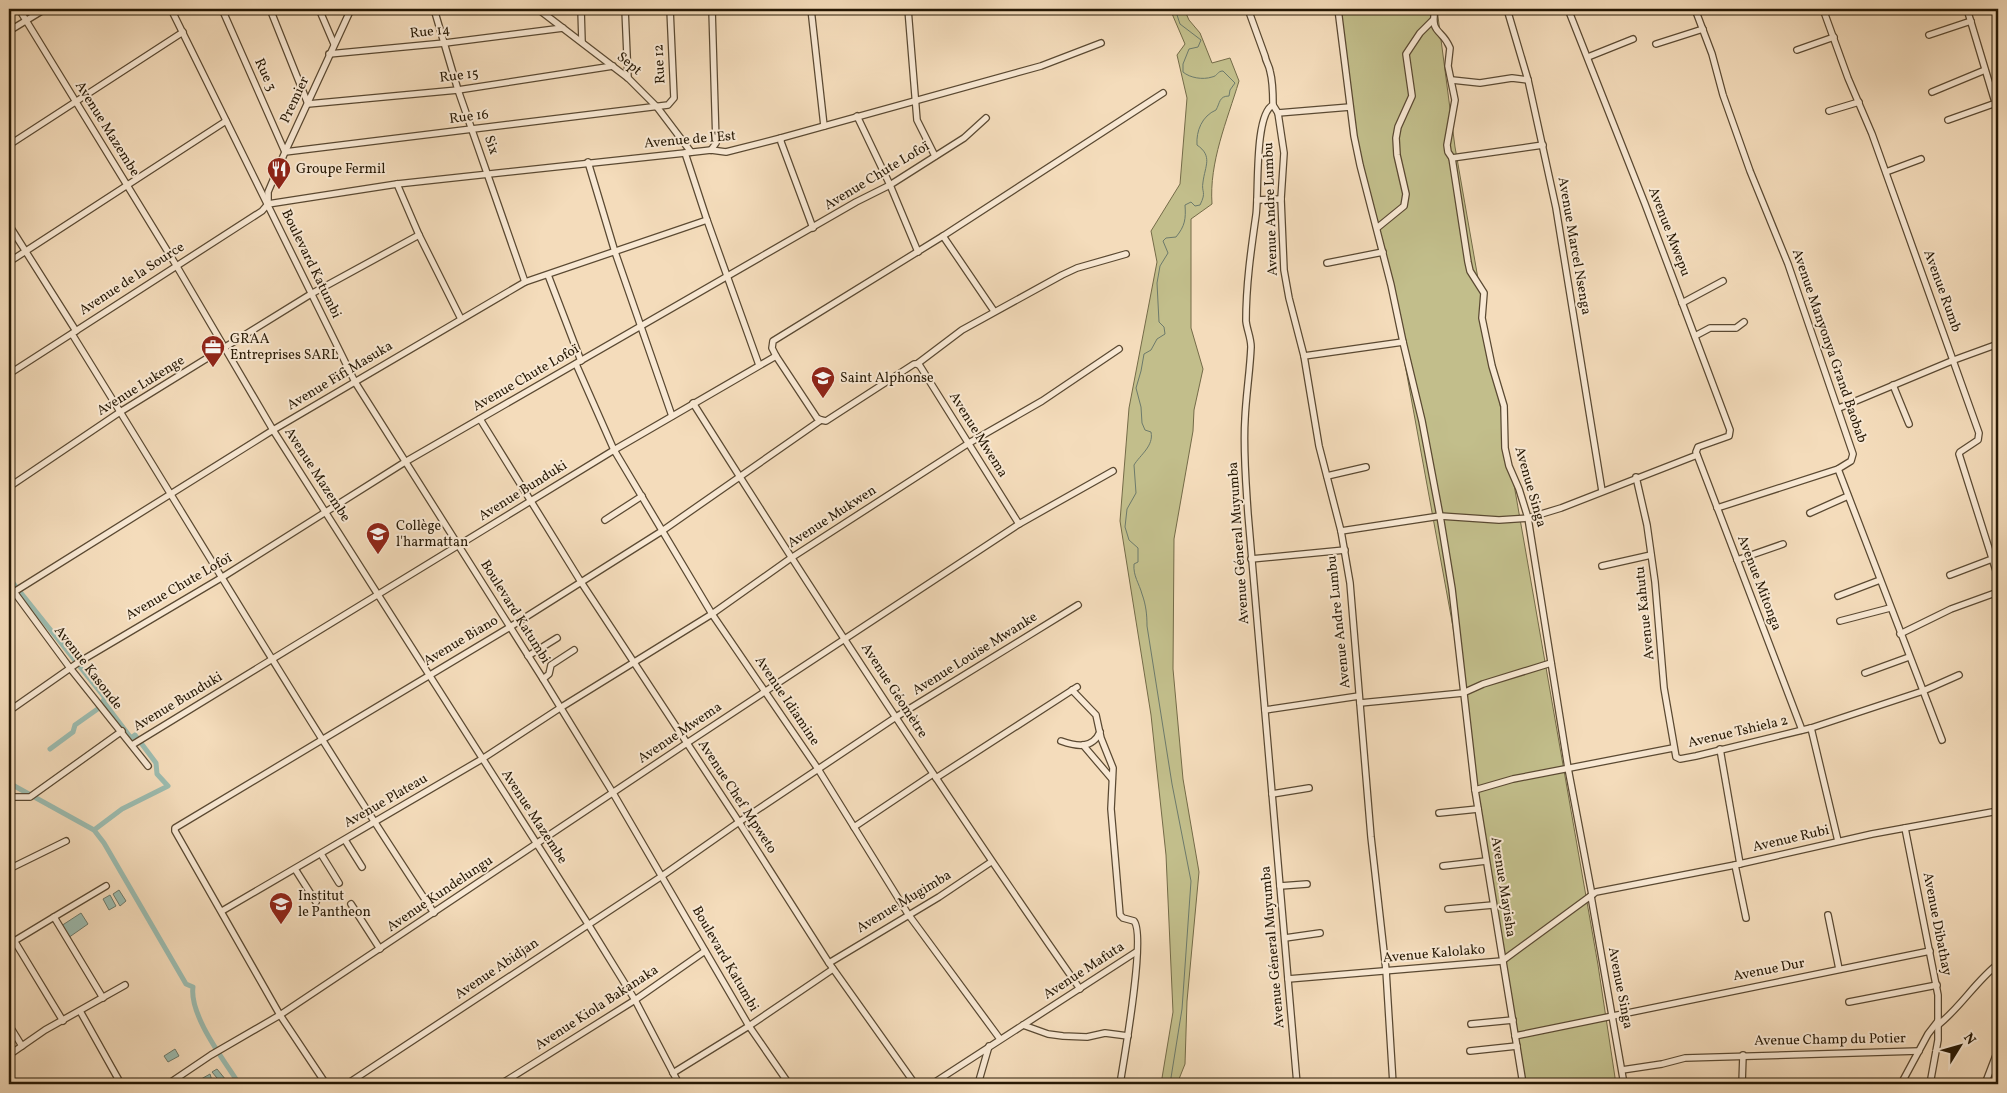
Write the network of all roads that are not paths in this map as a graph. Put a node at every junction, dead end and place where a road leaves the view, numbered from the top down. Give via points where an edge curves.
1 (19, 9) edge
2 (45, 9) edge
3 (171, 9) edge
4 (222, 9) edge
5 (270, 9) edge
6 (319, 9) edge
7 (351, 9) edge
8 (434, 9) edge
9 (581, 9) edge
10 (625, 9) edge
11 (670, 9) edge
12 (712, 9) edge
13 (811, 9) edge
14 (908, 9) edge
15 (1248, 9) edge
16 (1338, 9) edge
17 (1435, 9) edge
18 (1507, 9) edge
19 (1568, 9) edge
20 (1695, 9) edge
21 (1823, 9) edge
22 (1967, 9) edge
23 (541, 10) edge
24 (26, 20) junction
25 (1433, 20) junction
26 (1970, 21) junction
27 (564, 28) junction
28 (1703, 29) junction
29 (9, 32) edge
30 (183, 32) junction
31 (1929, 35) dead end
32 (1834, 37) junction
33 (1633, 39) dead end
34 (582, 42) junction
35 (445, 43) junction
36 (1101, 43) dead end
37 (334, 44) junction
38 (1656, 44) dead end
39 (1797, 50) dead end
40 (329, 54) junction
41 (1588, 56) junction
42 (613, 66) junction
43 (1985, 70) junction
44 (628, 78) junction
45 (1452, 80) junction
46 (1528, 80) junction
47 (458, 90) junction
48 (1932, 92) dead end
49 (1163, 93) dead end
50 (916, 101) junction
51 (76, 102) junction
52 (1858, 102) junction
53 (1996, 103) junction
54 (308, 104) junction
55 (1273, 105) junction
56 (657, 107) junction
57 (1350, 107) junction
58 (1828, 111) dead end
59 (1998, 112) edge
60 (1278, 113) junction
61 (857, 116) junction
62 (986, 118) dead end
63 (1948, 120) dead end
64 (226, 121) junction
65 (824, 126) junction
66 (473, 130) junction
67 (781, 138) junction
68 (9, 144) edge
69 (1543, 145) junction
70 (711, 150) junction
71 (285, 152) junction
72 (688, 152) junction
73 (935, 156) junction
74 (1452, 158) junction
75 (1921, 159) dead end
76 (588, 162) junction
77 (1886, 172) junction
78 (488, 175) junction
79 (127, 184) junction
80 (397, 184) junction
81 (890, 185) junction
82 (1257, 200) junction
83 (1281, 200) junction
84 (268, 204) junction
85 (706, 220) junction
86 (9, 225) edge
87 (813, 228) junction
88 (1377, 228) junction
89 (419, 235) junction
90 (943, 236) junction
91 (25, 251) junction
92 (615, 252) junction
93 (918, 252) junction
94 (1383, 252) junction
95 (1126, 254) dead end
96 (9, 262) edge
97 (1327, 263) dead end
98 (176, 265) junction
99 (548, 275) junction
100 (728, 278) junction
101 (1723, 281) dead end
102 (525, 282) junction
103 (311, 294) junction
104 (1682, 304) junction
105 (994, 311) junction
106 (461, 319) junction
107 (1744, 322) dead end
108 (640, 326) junction
109 (74, 332) junction
110 (1695, 336) junction
111 (1403, 342) junction
112 (1998, 344) edge
113 (225, 348) junction
114 (1119, 349) dead end
115 (776, 356) junction
116 (1304, 356) junction
117 (1954, 360) junction
118 (579, 362) junction
119 (917, 364) junction
120 (759, 365) junction
121 (9, 374) edge
122 (355, 382) junction
123 (1893, 385) junction
124 (693, 403) junction
125 (1839, 408) junction
126 (120, 412) junction
127 (672, 416) junction
128 (480, 419) junction
129 (821, 420) junction
130 (1909, 424) dead end
131 (274, 430) junction
132 (969, 443) junction
133 (614, 450) junction
134 (1697, 455) junction
135 (406, 462) junction
136 (1366, 467) dead end
137 (1838, 469) junction
138 (1113, 471) dead end
139 (1327, 476) junction
140 (1636, 477) junction
141 (740, 478) junction
142 (9, 487) edge
143 (1602, 491) junction
144 (170, 494) junction
145 (642, 496) junction
146 (1848, 496) junction
147 (531, 501) junction
148 (1717, 508) junction
149 (327, 513) junction
150 (1810, 513) dead end
151 (1440, 516) junction
152 (1528, 518) junction
153 (605, 520) dead end
154 (1019, 524) junction
155 (662, 530) junction
156 (1341, 531) junction
157 (1783, 544) dead end
158 (459, 546) junction
159 (1345, 550) junction
160 (1651, 555) junction
161 (791, 558) junction
162 (1251, 559) junction
163 (1992, 559) junction
164 (1737, 560) junction
165 (1602, 566) dead end
166 (1950, 575) dead end
167 (1998, 577) edge
168 (221, 578) junction
169 (1880, 580) junction
170 (581, 582) junction
171 (9, 586) edge
172 (14, 592) junction
173 (1998, 592) edge
174 (379, 594) junction
175 (1838, 596) dead end
176 (9, 599) edge
177 (1078, 605) dead end
178 (1890, 608) junction
179 (712, 614) junction
180 (1840, 621) dead end
181 (510, 627) junction
182 (1900, 634) junction
183 (557, 638) dead end
184 (844, 638) junction
185 (574, 650) dead end
186 (528, 656) junction
187 (1909, 657) junction
188 (273, 659) junction
189 (634, 662) junction
190 (1551, 663) junction
191 (74, 665) junction
192 (1865, 673) dead end
193 (429, 675) junction
194 (1959, 675) dead end
195 (543, 679) junction
196 (765, 691) junction
197 (1923, 691) junction
198 (1463, 693) junction
199 (1359, 696) junction
200 (1360, 704) junction
201 (560, 708) junction
202 (1265, 710) junction
203 (9, 711) edge
204 (896, 717) junction
205 (1811, 728) junction
206 (1802, 730) junction
207 (122, 731) junction
208 (1100, 731) junction
209 (322, 739) junction
210 (1942, 740) dead end
211 (1061, 741) dead end
212 (134, 743) junction
213 (687, 743) junction
214 (1083, 745) junction
215 (1673, 748) junction
216 (1720, 750) junction
217 (482, 759) junction
218 (148, 766) dead end
219 (1568, 768) junction
220 (818, 770) junction
221 (935, 776) junction
222 (1112, 779) junction
223 (1309, 788) dead end
224 (1475, 790) junction
225 (613, 793) junction
226 (1272, 794) junction
227 (9, 799) edge
228 (1478, 809) junction
229 (1998, 811) edge
230 (1439, 813) dead end
231 (739, 822) junction
232 (374, 823) junction
233 (854, 827) junction
234 (1905, 828) junction
235 (345, 840) junction
236 (66, 841) dead end
237 (1838, 841) junction
238 (537, 844) junction
239 (320, 854) junction
240 (1486, 861) junction
241 (991, 862) junction
242 (1738, 864) junction
243 (1443, 866) dead end
244 (362, 867) dead end
245 (9, 868) edge
246 (295, 869) junction
247 (662, 876) junction
248 (339, 883) dead end
249 (1307, 884) dead end
250 (106, 886) dead end
251 (1280, 886) junction
252 (1592, 895) junction
253 (316, 902) dead end
254 (351, 904) dead end
255 (1493, 904) junction
256 (1448, 908) dead end
257 (222, 911) junction
258 (434, 913) junction
259 (908, 914) junction
260 (1828, 915) dead end
261 (54, 917) junction
262 (1746, 918) dead end
263 (588, 924) junction
264 (1320, 933) dead end
265 (1285, 938) junction
266 (380, 949) junction
267 (705, 951) junction
268 (1930, 951) junction
269 (1136, 952) junction
270 (1502, 961) junction
271 (829, 963) junction
272 (1998, 964) edge
273 (833, 969) junction
274 (1839, 969) junction
275 (1386, 970) junction
276 (1288, 979) junction
277 (125, 985) dead end
278 (1937, 985) junction
279 (1080, 989) junction
280 (103, 998) junction
281 (634, 1000) junction
282 (1849, 1002) dead end
283 (80, 1011) junction
284 (280, 1015) junction
285 (1613, 1016) junction
286 (1513, 1020) junction
287 (63, 1021) junction
288 (1938, 1023) junction
289 (1472, 1024) dead end
290 (9, 1025) edge
291 (1023, 1025) junction
292 (749, 1026) junction
293 (1128, 1036) junction
294 (1515, 1036) junction
295 (1000, 1039) junction
296 (22, 1046) junction
297 (989, 1046) junction
298 (1517, 1046) junction
299 (1998, 1050) edge
300 (1470, 1051) dead end
301 (1919, 1051) junction
302 (9, 1055) edge
303 (1743, 1055) junction
304 (1622, 1070) junction
305 (673, 1073) junction
306 (786, 1083) edge
307 (121, 1084) edge
308 (168, 1084) edge
309 (326, 1084) edge
310 (347, 1084) edge
311 (501, 1084) edge
312 (679, 1084) edge
313 (915, 1084) edge
314 (932, 1084) edge
315 (978, 1084) edge
316 (1120, 1084) edge
317 (1296, 1084) edge
318 (1393, 1084) edge
319 (1523, 1084) edge
320 (1624, 1084) edge
321 (1742, 1084) edge
322 (1901, 1084) edge
323 (1930, 1084) edge
324 (1986, 1084) edge

1 - 24 street, Avenue Mazembe
2 - 24 street
3 - 30 street, Boulevard Katumbi
4 - 71 street, Rue 3
5 - 54 street
6 - 37 street
7 - 37 street, Premier
8 - 35 street, Six
9 - 34 street
10 - 44 street
11 - 56 street, Rue 12 via 674,98 668,105
12 - 70 street via 716,143
13 - 65 street
14 - 50 street
15 - 55 street via 1270,70
16 - 57 street, Avenue Mayisha
17 - 25 street
18 - 46 street, Avenue Marcel Nsenga
19 - 41 street, Avenue Mwepu
20 - 28 street, Avenue Manyonya Grand Baobab
21 - 32 street, Avenue Rumb
22 - 26 street
23 - 27 street, Sept
24 - 29 street
24 - 51 street, Avenue Mazembe
25 - 45 street, Avenue Singa via 1434,27 1450,48 1448,66
25 - 88 street via 1406,54 1412,96 1396,138 1406,201
26 - 31 street
26 - 43 street
27 - 34 street, Sept
27 - 35 street, Rue 14
28 - 38 street
28 - 125 street, Avenue Manyonya Grand Baobab via 1723,95
30 - 51 street
30 - 64 street, Boulevard Katumbi
32 - 39 street
32 - 52 street, Avenue Rumb
33 - 41 street
34 - 42 street, Sept
35 - 40 street, Rue 14
35 - 47 street, Six
36 - 50 street, Avenue de l'Est via 1041,66
37 - 40 street, Premier
40 - 54 street, Premier
41 - 104 street, Avenue Mwepu
42 - 44 street, Sept
42 - 47 street, Rue 15
43 - 48 street
43 - 53 street
44 - 56 street, Sept
45 - 46 street via 1487,83 1512,78
45 - 74 street, Avenue Singa via 1455,110 1447,145
46 - 69 street, Avenue Marcel Nsenga
47 - 54 street, Rue 15
47 - 66 street, Six
49 - 90 street
50 - 61 street, Avenue de l'Est
50 - 73 street via 917,120
51 - 68 street
51 - 79 street, Avenue Mazembe
52 - 58 street
52 - 77 street, Avenue Rumb
53 - 59 street
53 - 63 street
54 - 71 street, Premier
55 - 60 street, Avenue Andre Lumbu
55 - 82 street, Avenue Géneral Muyumba via 1264,115 1258,144
56 - 66 street, Rue 16
56 - 72 street, Sept
57 - 60 street
57 - 88 street, Avenue Mayisha via 1360,165
60 - 83 street, Avenue Andre Lumbu via 1284,153
61 - 65 street, Avenue de l'Est
61 - 81 street
62 - 73 street, Avenue Chute Lofoï via 964,138
64 - 79 street
64 - 84 street, Boulevard Katumbi
65 - 67 street, Avenue de l'Est
66 - 71 street, Rue 16
66 - 78 street, Six
67 - 70 street, Avenue de l'Est via 726,152
67 - 87 street
69 - 74 street
69 - 143 street, Avenue Marcel Nsenga
70 - 72 street, Avenue de l'Est
71 - 84 street, Premier via 268,192
72 - 76 street, Avenue de l'Est
72 - 85 street, Sept
73 - 81 street, Avenue Chute Lofoï
74 - 152 street, Avenue Singa via 1469,267 1484,293 1482,318 1504,406 1508,466
75 - 77 street
76 - 78 street, Avenue de l'Est
76 - 92 street
77 - 117 street, Avenue Rumb
78 - 80 street, Avenue de l'Est
78 - 102 street, Six
79 - 91 street
79 - 98 street, Avenue Mazembe
80 - 84 street, Avenue de l'Est
80 - 89 street
81 - 87 street, Avenue Chute Lofoï
81 - 93 street
82 - 83 street
82 - 162 street, Avenue Géneral Muyumba via 1248,283 1246,322 1251,349 1244,422
83 - 116 street, Avenue Andre Lumbu via 1284,270
84 - 98 street, Avenue de la Source via 262,211
84 - 103 street, Boulevard Katumbi
85 - 92 street, Avenue Fifi Masuka
85 - 100 street, Sept
86 - 91 street
87 - 100 street, Avenue Chute Lofoï
88 - 94 street, Avenue Mayisha
89 - 103 street, Avenue Lukenge
89 - 106 street
90 - 93 street
90 - 105 street
91 - 96 street
91 - 109 street
92 - 99 street, Avenue Fifi Masuka
92 - 108 street
93 - 115 street via 777,338 772,346
94 - 97 street
94 - 111 street, Avenue Mayisha
95 - 105 street via 1062,275
98 - 109 street, Avenue de la Source
98 - 113 street, Avenue Mazembe
99 - 102 street, Avenue Fifi Masuka
99 - 118 street, Avenue Idiamine
100 - 108 street, Avenue Chute Lofoï
100 - 120 street, Sept
101 - 104 street
102 - 106 street, Avenue Fifi Masuka
103 - 113 street, Avenue Lukenge
103 - 122 street, Boulevard Katumbi
104 - 110 street, Avenue Mwepu
105 - 119 street
106 - 122 street, Avenue Fifi Masuka
107 - 110 street via 1736,328 1710,328
108 - 118 street, Avenue Chute Lofoï
108 - 127 street
109 - 121 street, Avenue de la Source
109 - 126 street
110 - 134 street, Avenue Mwepu via 1731,432 1729,436 1700,446 1696,449
111 - 116 street
111 - 151 street, Avenue Mayisha
112 - 117 street
113 - 126 street, Avenue Lukenge
113 - 131 street, Avenue Mazembe
114 - 132 street, Avenue Mukwen via 1042,401
115 - 120 street, Avenue Bunduki
115 - 129 street
116 - 139 street, Avenue Andre Lumbu
117 - 123 street
117 - 163 street, Avenue Rumb via 1980,436 1959,454
118 - 128 street, Avenue Chute Lofoï
118 - 133 street, Avenue Idiamine
119 - 129 street via 824,422
119 - 132 street, Avenue Mwema
120 - 124 street, Avenue Bunduki
122 - 131 street, Avenue Fifi Masuka
122 - 135 street, Boulevard Katumbi
123 - 125 street
123 - 130 street
124 - 127 street, Avenue Bunduki
124 - 141 street, Avenue Géomètre
125 - 137 street, Avenue Manyonya Grand Baobab via 1854,457
126 - 142 street, Avenue Lukenge
126 - 144 street
127 - 133 street, Avenue Bunduki
128 - 135 street, Avenue Chute Lofoï
128 - 147 street, Avenue Chef Mpweto
129 - 141 street, Avenue Biano
131 - 144 street, Avenue Fifi Masuka
131 - 149 street, Avenue Mazembe
132 - 154 street, Avenue Mwema
132 - 161 street, Avenue Mukwen
133 - 145 street, Avenue Idiamine
133 - 147 street, Avenue Bunduki
134 - 140 street
134 - 148 street, Avenue Mitonga
135 - 149 street, Avenue Chute Lofoï
135 - 158 street, Boulevard Katumbi
136 - 139 street
137 - 146 street
137 - 148 street
138 - 154 street
139 - 156 street, Avenue Andre Lumbu
140 - 143 street
140 - 160 street, Avenue Kahutu
141 - 155 street, Avenue Biano
141 - 161 street, Avenue Géomètre
143 - 152 street
144 - 168 street
144 - 172 street, Avenue Fifi Masuka
145 - 153 street
145 - 155 street, Avenue Idiamine
146 - 150 street
146 - 169 street
147 - 158 street, Avenue Bunduki
147 - 170 street, Avenue Chef Mpweto
148 - 164 street, Avenue Mitonga
149 - 168 street, Avenue Chute Lofoï
149 - 174 street, Avenue Mazembe
151 - 152 street via 1499,520
151 - 156 street
151 - 198 street, Avenue Mayisha
152 - 190 street, Avenue Singa
154 - 184 street, Avenue Mwema
155 - 170 street, Avenue Biano
155 - 179 street, Avenue Idiamine
156 - 159 street, Avenue Andre Lumbu
157 - 164 street
158 - 174 street, Avenue Bunduki
158 - 181 street, Boulevard Katumbi
159 - 162 street
159 - 199 street, Avenue Andre Lumbu
160 - 165 street
160 - 215 street, Avenue Kahutu
161 - 179 street, Avenue Mukwen
161 - 184 street, Avenue Géomètre
162 - 202 street, Avenue Géneral Muyumba
163 - 166 street
163 - 167 street, Avenue Rumb
164 - 206 street, Avenue Mitonga
168 - 188 street
168 - 191 street, Avenue Chute Lofoï
169 - 175 street
169 - 178 street
170 - 181 street, Avenue Biano
170 - 189 street, Avenue Chef Mpweto
171 - 172 street, Avenue Kasonde
172 - 176 street, Avenue Fifi Masuka
172 - 191 street, Avenue Kasonde
173 - 182 street
174 - 188 street, Avenue Bunduki
174 - 193 street, Avenue Mazembe
177 - 204 street, Avenue Louise Mwanke
178 - 180 street
178 - 182 street
179 - 189 street, Avenue Mukwen
179 - 196 street, Avenue Idiamine
181 - 186 street, Boulevard Katumbi
181 - 193 street, Avenue Biano
182 - 187 street
183 - 186 street
184 - 196 street, Avenue Mwema
184 - 204 street, Avenue Géomètre
185 - 195 street via 551,665 549,674
186 - 195 street, Boulevard Katumbi
187 - 192 street
187 - 197 street
188 - 209 street
188 - 212 street, Avenue Bunduki
189 - 201 street, Avenue Mukwen
189 - 213 street, Avenue Chef Mpweto
190 - 198 street
190 - 219 street, Avenue Singa
191 - 203 street, Avenue Chute Lofoï
191 - 207 street, Avenue Kasonde
193 - 209 street, Avenue Biano
193 - 217 street, Avenue Mazembe
194 - 197 street, Avenue Tshiela 2
195 - 201 street, Boulevard Katumbi
196 - 213 street, Avenue Mwema
196 - 220 street, Avenue Idiamine
197 - 205 street, Avenue Tshiela 2
197 - 210 street
198 - 200 street
198 - 224 street, Avenue Mayisha
199 - 200 street, Avenue Andre Lumbu
199 - 202 street
200 - 275 street, Avenue Andre Lumbu
201 - 217 street, Avenue Plateau
201 - 225 street, Boulevard Katumbi
202 - 226 street, Avenue Géneral Muyumba
204 - 220 street, Avenue Louise Mwanke
204 - 221 street, Avenue Géomètre
205 - 206 street, Avenue Tshiela 2
205 - 237 street
206 - 216 street, Avenue Tshiela 2
207 - 212 street, Avenue Kasonde
207 - 227 street, Avenue Bunduki via 32,795
208 - 214 street via 1093,742
208 - 221 street, Avenue Mafuta via 1093,710 1075,689
208 - 222 street, Avenue Mafuta via 1112,765
209 - 232 street
209 - 257 street, Avenue Biano via 175,829
211 - 214 street
212 - 218 street, Avenue Kasonde
213 - 225 street, Avenue Mwema
213 - 231 street, Avenue Chef Mpweto
214 - 222 street
215 - 216 street, Avenue Tshiela 2 via 1679,758
215 - 219 street, Avenue Tshiela 2
216 - 242 street
217 - 232 street, Avenue Plateau
217 - 238 street, Avenue Mazembe
219 - 224 street, Avenue Tshiela 2
219 - 252 street, Avenue Singa
220 - 231 street, Avenue Louise Mwanke
220 - 233 street, Avenue Idiamine
221 - 233 street
221 - 241 street, Avenue Géomètre
222 - 269 street, Avenue Mafuta via 1111,809 1120,915 1136,924
223 - 226 street
224 - 228 street, Avenue Mayisha
225 - 238 street, Avenue Kundelungu
225 - 247 street, Boulevard Katumbi
226 - 251 street, Avenue Géneral Muyumba
228 - 230 street
228 - 240 street, Avenue Mayisha
229 - 234 street, Avenue Rubi
231 - 247 street, Avenue Louise Mwanke
231 - 271 street, Avenue Chef Mpweto
232 - 235 street, Avenue Plateau
232 - 258 street
233 - 259 street, Avenue Idiamine
234 - 237 street, Avenue Rubi
234 - 268 street, Avenue Dibathay
235 - 239 street, Avenue Plateau
235 - 244 street
236 - 245 street
237 - 242 street, Avenue Rubi
238 - 258 street, Avenue Kundelungu
238 - 263 street, Avenue Mazembe
239 - 246 street, Avenue Plateau
239 - 248 street
240 - 243 street
240 - 255 street, Avenue Mayisha
241 - 259 street, Avenue Mugimba
241 - 279 street, Avenue Géomètre
242 - 252 street, Avenue Rubi
242 - 262 street
246 - 253 street
246 - 257 street, Avenue Plateau
247 - 263 street, Avenue Abidjan
247 - 267 street, Boulevard Katumbi
249 - 251 street
250 - 261 street
251 - 265 street, Avenue Géneral Muyumba
252 - 270 street, Avenue Kalolako
252 - 285 street, Avenue Singa
254 - 266 street
255 - 256 street
255 - 270 street, Avenue Mayisha
257 - 284 street
258 - 266 street, Avenue Kundelungu
259 - 271 street, Avenue Mugimba
259 - 295 street, Avenue Idiamine
260 - 274 street
261 - 280 street
261 - 287 street via 15,942
263 - 281 street, Avenue Mazembe
263 - 310 street, Avenue Abidjan
264 - 265 street
265 - 276 street, Avenue Géneral Muyumba
266 - 284 street, Avenue Kundelungu
267 - 281 street, Avenue Kiola Bakanaka
267 - 292 street, Boulevard Katumbi
268 - 274 street, Avenue Dur
268 - 278 street, Avenue Dibathay
269 - 279 street, Avenue Mafuta
269 - 293 street
270 - 275 street, Avenue Kalolako
270 - 286 street, Avenue Mayisha
271 - 273 street, Avenue Chef Mpweto
272 - 288 street via 1957,1010
273 - 292 street
273 - 313 street, Avenue Chef Mpweto
274 - 285 street, Avenue Dur
275 - 276 street, Avenue Kalolako
275 - 318 street, Avenue Andre Lumbu
276 - 317 street, Avenue Géneral Muyumba
277 - 280 street
278 - 282 street
278 - 288 street, Avenue Dibathay
279 - 291 street, Avenue Mafuta
280 - 283 street
281 - 305 street, Avenue Mazembe
281 - 311 street, Avenue Kiola Bakanaka
283 - 287 street
283 - 307 street
284 - 308 street, Avenue Kundelungu
284 - 309 street
285 - 294 street, Avenue Dur
285 - 304 street, Avenue Singa
286 - 289 street
286 - 294 street, Avenue Mayisha
287 - 296 street
288 - 301 street
288 - 323 street, Avenue Dibathay
290 - 296 street
291 - 293 street via 1063,1036 1087,1037 1105,1033
291 - 295 street, Avenue Mafuta
292 - 305 street
292 - 306 street, Boulevard Katumbi
293 - 316 street
294 - 298 street, Avenue Mayisha
295 - 297 street, Avenue Mafuta
296 - 302 street
297 - 314 street, Avenue Mafuta
297 - 315 street
298 - 300 street
298 - 319 street, Avenue Mayisha
299 - 324 street
301 - 303 street, Avenue Champ du Potier
301 - 322 street
303 - 304 street, Avenue Champ du Potier via 1685,1058
303 - 321 street, Avenue Champ du Potier
304 - 320 street, Avenue Singa
305 - 312 street, Avenue Mazembe

